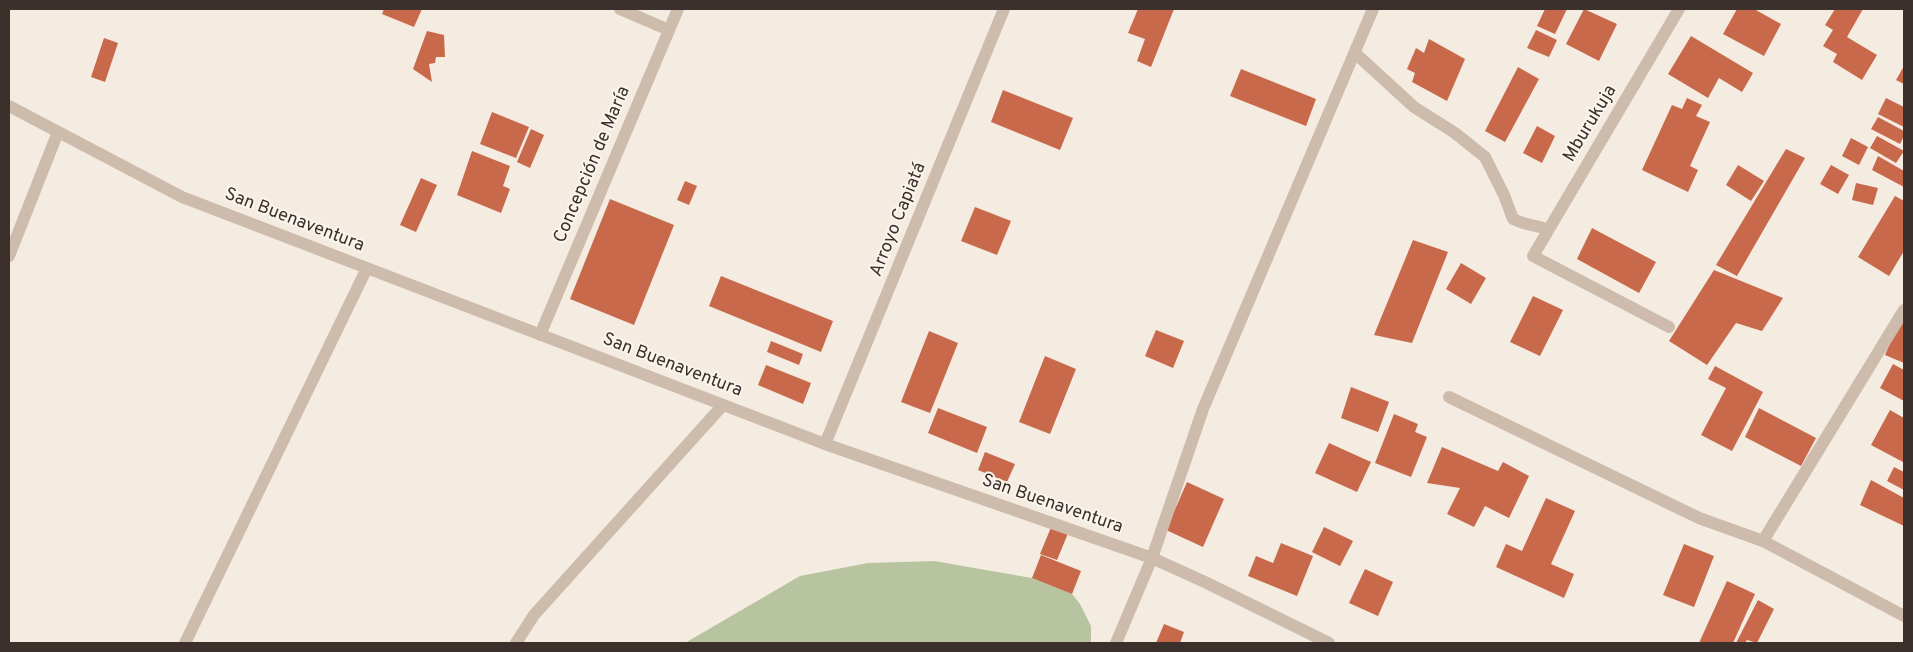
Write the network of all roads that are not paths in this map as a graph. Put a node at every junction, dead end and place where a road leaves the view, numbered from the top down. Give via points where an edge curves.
1 (620, 9) edge
2 (678, 9) edge
3 (1004, 9) edge
4 (1374, 9) edge
5 (1679, 9) edge
6 (669, 30) junction
7 (1355, 53) junction
8 (9, 106) edge
9 (58, 132) junction
10 (1548, 229) junction
11 (9, 256) edge
12 (367, 268) junction
13 (1904, 310) edge
14 (1669, 327) dead end
15 (540, 335) junction
16 (1449, 397) dead end
17 (723, 405) junction
18 (825, 444) junction
19 (1764, 541) junction
20 (1152, 558) junction
21 (1904, 616) edge
22 (184, 643) edge
23 (516, 643) edge
24 (1116, 643) edge
25 (1329, 643) edge

1 - 6 street
2 - 6 street, Concepción de María
3 - 18 street, Arroyo Capiatá
4 - 7 street
5 - 10 street, Mburukuja
6 - 15 street, Concepción de María
7 - 10 street via 1414,107 1485,157 1513,219
7 - 20 street via 1203,409
8 - 9 street, San Buenaventura
9 - 11 street
9 - 12 street, San Buenaventura via 182,198
10 - 14 street, Mburukuja via 1532,256
12 - 15 street, San Buenaventura
12 - 22 street
13 - 19 street
15 - 17 street, San Buenaventura
16 - 19 street via 1698,518
17 - 18 street, San Buenaventura
17 - 23 street via 534,615
18 - 20 street, San Buenaventura
19 - 21 street
20 - 24 street
20 - 25 street, San Buenaventura

